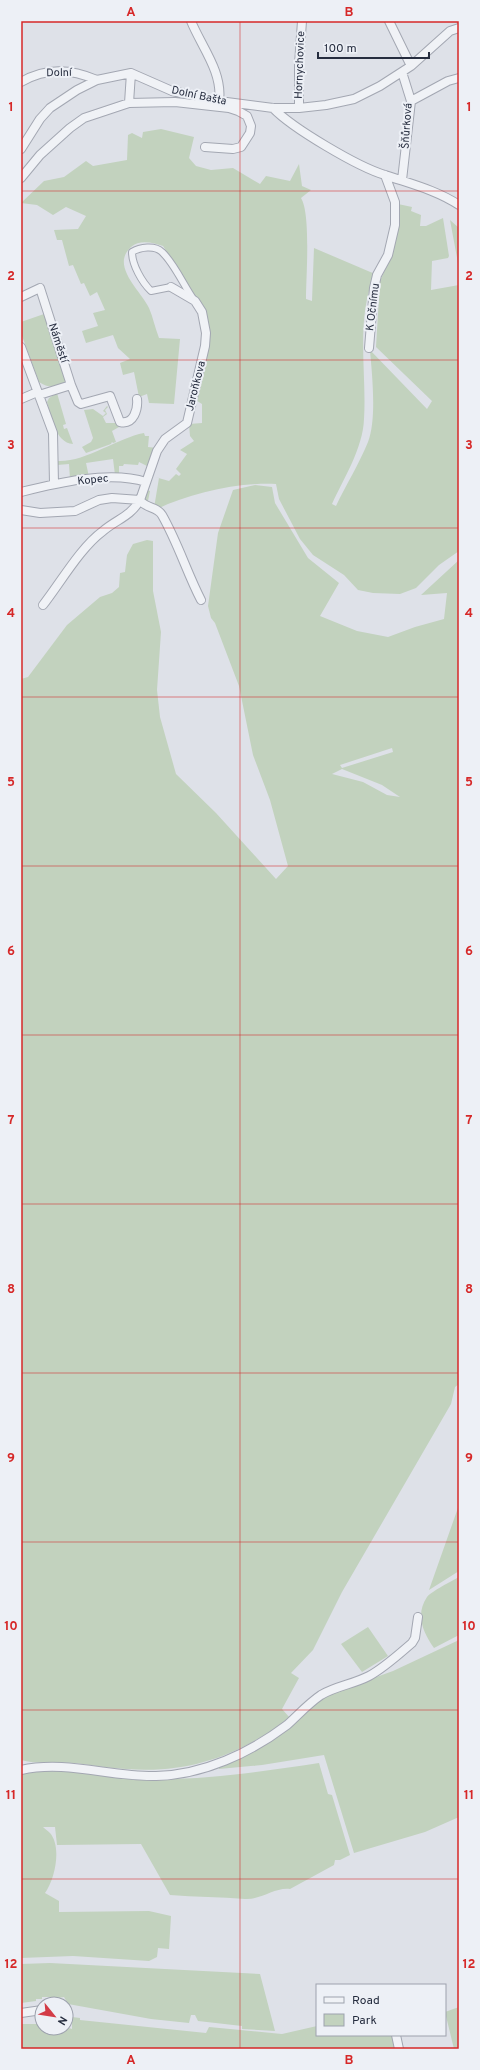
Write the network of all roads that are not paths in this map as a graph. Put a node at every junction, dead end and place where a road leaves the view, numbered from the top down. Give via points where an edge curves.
1 (191, 21) edge
2 (302, 21) edge
3 (389, 21) edge
4 (456, 21) edge
5 (459, 28) edge
6 (450, 31) junction
7 (411, 66) junction
8 (402, 72) junction
9 (131, 73) junction
10 (459, 78) edge
11 (97, 80) junction
12 (21, 82) edge
13 (219, 101) junction
14 (411, 101) junction
15 (129, 103) junction
16 (230, 105) junction
17 (273, 108) junction
18 (299, 108) junction
19 (205, 147) dead end
20 (21, 149) edge
21 (385, 175) junction
22 (21, 178) edge
23 (402, 180) junction
24 (459, 205) edge
25 (171, 287) joint
26 (21, 297) edge
27 (195, 301) junction
28 (21, 346) edge
29 (369, 348) dead end
30 (71, 385) junction
31 (39, 395) junction
32 (21, 399) edge
33 (137, 399) dead end
34 (146, 482) junction
35 (54, 484) junction
36 (21, 492) edge
37 (140, 500) junction
38 (21, 510) edge
39 (201, 600) dead end
40 (43, 605) dead end
41 (418, 1617) dead end
42 (21, 1770) edge
43 (34, 2011) edge
44 (21, 2013) edge
45 (396, 2036) edge
46 (399, 2049) edge

1 - 13 street via 212,64 220,93
2 - 18 street, Hornychovice
3 - 7 street
4 - 6 street
5 - 6 street
6 - 7 street, Dolní Bašta
7 - 8 street, Dolní Bašta
8 - 14 street, Šňůrková
8 - 18 street, Dolní Bašta via 354,99
9 - 11 street
9 - 13 street, Dolní Bašta via 172,91
9 - 15 street
10 - 14 street via 448,81
11 - 12 street, Dolní via 79,73 61,71 39,74
11 - 20 street via 50,108
13 - 16 street, Dolní Bašta
14 - 23 street, Šňůrková
15 - 16 street
15 - 22 street via 84,118 40,155
16 - 17 street, Dolní Bašta
16 - 19 street via 250,120 251,131 246,140 237,149
17 - 18 street, Dolní Bašta
17 - 21 street via 331,148
21 - 23 street
21 - 29 street, K Očnímu via 395,202 395,225 388,255 377,275 374,288
23 - 24 street via 439,193
25 - 27 street, Jaroňkova
25 - 27 street, Jaroňkova via 151,291 142,280 132,252 150,248 162,252
26 - 30 street, Náměstí via 40,288
27 - 34 street, Jaroňkova via 205,321 205,346 187,423 165,439 154,458
28 - 31 street
30 - 31 street
30 - 33 street via 81,404 110,396 120,422 123,423 132,419 136,412
31 - 32 street via 35,393
31 - 35 street via 53,433
34 - 35 street, Kopec via 124,477
34 - 37 street
35 - 36 street, Kopec
37 - 38 street, Kopec via 99,500 75,511 40,513
37 - 39 street, Kopec via 144,505 161,513 178,545
37 - 40 street via 133,512 102,531 86,548
41 - 42 street via 412,1642 369,1676 324,1694 265,1740 215,1764 190,1772 156,1776 54,1766
43 - 44 street
45 - 46 street

